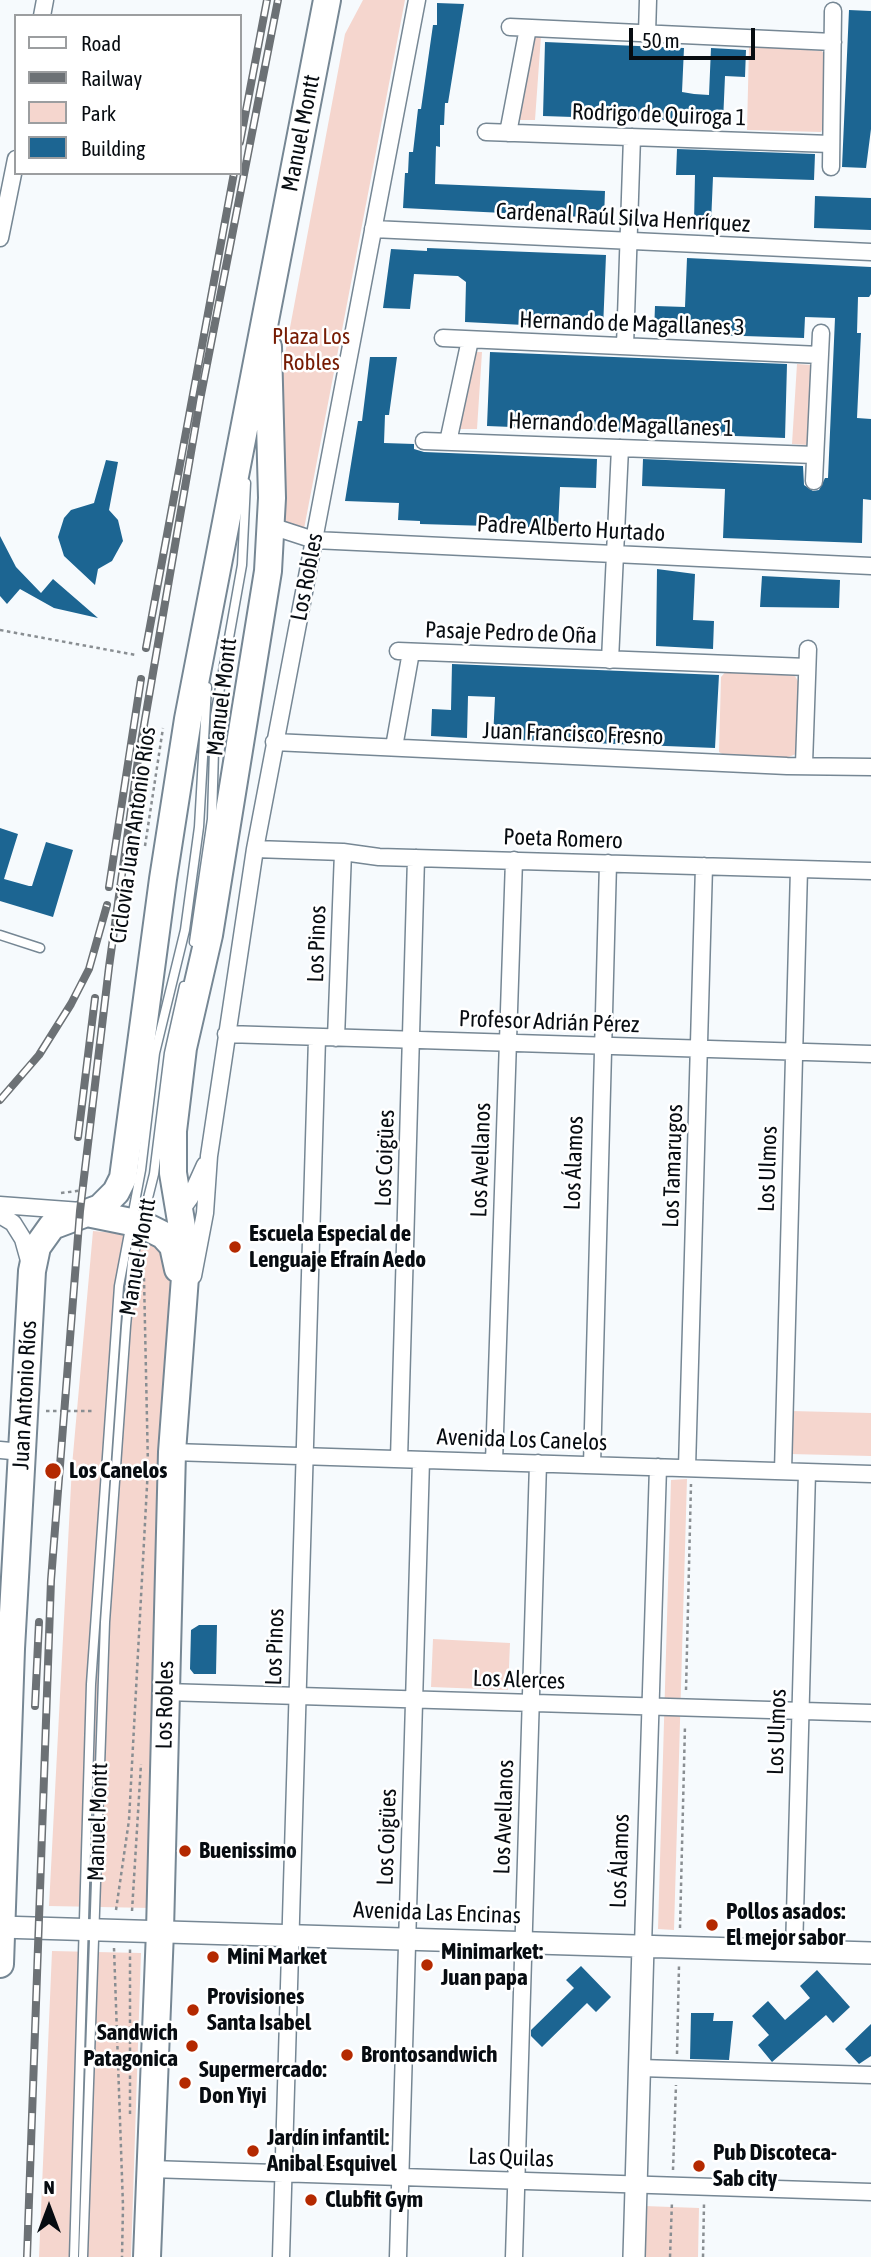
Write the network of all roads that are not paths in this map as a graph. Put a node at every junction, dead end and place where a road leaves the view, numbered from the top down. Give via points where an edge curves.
1 (327, 0) edge
2 (417, 0) edge
3 (648, 0) edge
4 (833, 11) dead end
5 (510, 27) dead end
6 (528, 28) junction
7 (647, 34) junction
8 (833, 42) junction
9 (486, 132) dead end
10 (508, 133) junction
11 (632, 137) junction
12 (831, 144) junction
13 (831, 167) dead end
14 (14, 169) edge
15 (373, 229) junction
16 (0, 238) edge
17 (628, 241) junction
18 (871, 252) edge
19 (267, 307) junction
20 (821, 333) dead end
21 (443, 338) dead end
22 (470, 340) junction
23 (625, 346) junction
24 (820, 355) junction
25 (424, 441) dead end
26 (448, 442) junction
27 (620, 448) junction
28 (816, 455) junction
29 (814, 481) dead end
30 (271, 526) junction
31 (314, 540) junction
32 (615, 554) junction
33 (871, 566) edge
34 (208, 612) junction
35 (808, 649) dead end
36 (210, 659) dead end
37 (610, 660) junction
38 (807, 667) junction
39 (209, 671) dead end
40 (274, 741) junction
41 (394, 747) junction
42 (804, 764) junction
43 (871, 767) edge
44 (255, 849) junction
45 (343, 852) junction
46 (416, 858) junction
47 (514, 860) junction
48 (608, 863) junction
49 (704, 866) junction
50 (799, 869) junction
51 (871, 871) edge
52 (0, 935) edge
53 (40, 948) dead end
54 (192, 952) dead end
55 (187, 975) dead end
56 (226, 1034) junction
57 (317, 1038) junction
58 (337, 1038) junction
59 (411, 1040) junction
60 (508, 1043) junction
61 (603, 1046) junction
62 (699, 1049) junction
63 (794, 1052) junction
64 (871, 1054) edge
65 (209, 1156) junction
66 (0, 1205) edge
67 (83, 1208) junction
68 (179, 1213) junction
69 (0, 1215) edge
70 (137, 1223) junction
71 (32, 1270) junction
72 (181, 1316) junction
73 (11, 1451) edge
74 (172, 1452) junction
75 (304, 1456) junction
76 (399, 1459) junction
77 (421, 1460) junction
78 (494, 1462) junction
79 (538, 1463) junction
80 (592, 1465) junction
81 (658, 1467) junction
82 (687, 1468) junction
83 (783, 1471) junction
84 (807, 1472) junction
85 (871, 1474) edge
86 (5, 1649) edge
87 (165, 1692) junction
88 (297, 1696) junction
89 (414, 1699) junction
90 (530, 1703) junction
91 (651, 1706) junction
92 (800, 1711) junction
93 (871, 1713) edge
94 (3, 1739) edge
95 (2, 1823) edge
96 (0, 1927) edge
97 (97, 1929) junction
98 (160, 1931) junction
99 (289, 1935) junction
100 (407, 1938) junction
101 (523, 1942) junction
102 (643, 1946) junction
103 (794, 1951) junction
104 (871, 1953) edge
105 (0, 1964) edge
106 (640, 2068) junction
107 (871, 2075) edge
108 (150, 2169) junction
109 (283, 2173) junction
110 (400, 2177) junction
111 (516, 2181) junction
112 (636, 2184) junction
113 (871, 2192) edge
114 (74, 2257) edge
115 (83, 2257) edge
116 (148, 2257) edge
117 (281, 2257) edge
118 (398, 2257) edge
119 (513, 2257) edge
120 (635, 2257) edge

1 - 19 main road, Manuel Montt
2 - 15 street, Los Robles
3 - 7 street
4 - 8 street
5 - 6 street
6 - 7 street
6 - 10 street
7 - 8 street
8 - 12 street
9 - 10 street, Rodrigo de Quiroga 1
10 - 11 street, Rodrigo de Quiroga 1
11 - 12 street, Rodrigo de Quiroga 1
11 - 17 street
12 - 13 street
14 - 16 street
15 - 17 street, Cardenal Raúl Silva Henríquez
15 - 31 street, Los Robles
17 - 18 street, Cardenal Raúl Silva Henríquez
17 - 23 street
19 - 30 main road, Manuel Montt
19 - 34 main road, Manuel Montt
19 - 54 lane, Manuel Montt via 247,469 242,565 215,716 212,819
20 - 24 street
21 - 22 street, Hernando de Magallanes 3
22 - 23 street, Hernando de Magallanes 3
22 - 26 street
23 - 24 street, Hernando de Magallanes 3
24 - 28 street
25 - 26 street, Hernando de Magallanes 1
26 - 27 street, Hernando de Magallanes 1
27 - 28 street, Hernando de Magallanes 1
27 - 32 street, Pasaje Pedro de Oña
28 - 29 street
30 - 31 street, Padre Alberto Hurtado
30 - 68 main road, Manuel Montt via 266,590 209,934 178,1078 172,1154
31 - 32 street, Padre Alberto Hurtado
31 - 40 street, Los Robles
32 - 33 street, Padre Alberto Hurtado
32 - 37 street, Pasaje Pedro de Oña
34 - 36 lane, Manuel Montt
34 - 67 main road, Manuel Montt via 170,832 123,1178 110,1199
35 - 38 street
37 - 38 street, Pasaje Pedro de Oña
37 - 41 street, Pasaje Pedro de Oña via 404,652
38 - 42 street
39 - 70 lane, Manuel Montt via 199,827 186,930 155,1054
40 - 41 street, Juan Francisco Fresno
40 - 44 street, Los Robles
41 - 42 street, Juan Francisco Fresno
42 - 43 street, Juan Francisco Fresno
44 - 45 street, Poeta Romero
44 - 56 street, Los Robles
45 - 46 street, Poeta Romero
45 - 58 street, Los Pinos
46 - 47 street, Poeta Romero
46 - 59 street, Los Coigües
47 - 48 street, Poeta Romero
47 - 60 street, Los Avellanos
48 - 49 street, Poeta Romero
48 - 61 street, Los Álamos
49 - 50 street, Poeta Romero
49 - 62 street, Los Tamarugos
50 - 51 street, Poeta Romero
50 - 63 street, Los Ulmos
52 - 53 lane
55 - 70 lane, Manuel Montt via 169,1054 154,1174
56 - 57 street, Profesor Adrián Pérez
56 - 65 street, Los Robles
57 - 58 street, Profesor Adrián Pérez
57 - 75 street, Los Pinos
58 - 59 street, Profesor Adrián Pérez
59 - 60 street, Profesor Adrián Pérez
59 - 76 street, Los Coigües
60 - 61 street, Profesor Adrián Pérez
60 - 78 street, Los Avellanos
61 - 62 street, Profesor Adrián Pérez
61 - 80 street, Los Álamos
62 - 63 street, Profesor Adrián Pérez
62 - 82 street, Los Tamarugos
63 - 64 street, Profesor Adrián Pérez
63 - 83 street, Los Ulmos
65 - 68 street, Los Robles
65 - 72 street, Los Robles via 199,1252
66 - 67 street
67 - 70 main road
67 - 71 main road, Juan Antonio Ríos via 43,1236
68 - 70 main road via 163,1223
68 - 72 main road, Manuel Montt via 185,1245
69 - 71 street via 13,1223 23,1239
70 - 72 main road via 163,1235 173,1247
70 - 97 lane, Manuel Montt via 107,1583
71 - 73 main road, Juan Antonio Ríos
72 - 74 main road, Los Robles
73 - 86 main road, Juan Antonio Ríos
74 - 75 street, Avenida Los Canelos
74 - 87 main road, Los Robles
75 - 76 street, Avenida Los Canelos
75 - 88 street, Los Pinos
76 - 77 street, Avenida Los Canelos
77 - 78 street, Avenida Los Canelos
77 - 89 street, Los Coigües
78 - 79 street, Avenida Los Canelos
79 - 80 street, Avenida Los Canelos
79 - 90 street, Los Avellanos
80 - 81 street, Avenida Los Canelos
81 - 82 street, Avenida Los Canelos
81 - 91 street, Los Álamos
82 - 83 street, Avenida Los Canelos
83 - 84 street, Avenida Los Canelos
84 - 85 street, Avenida Los Canelos
84 - 92 street, Los Ulmos
86 - 94 main road, Juan Antonio Ríos
87 - 88 street, Los Alerces
87 - 98 main road, Los Robles
88 - 89 street, Los Alerces
88 - 99 street, Los Pinos
89 - 90 street, Los Alerces
89 - 100 street, Los Coigües
90 - 91 street, Los Alerces
90 - 101 street, Los Avellanos
91 - 92 street, Los Alerces
91 - 102 street, Los Álamos
92 - 93 street, Los Alerces
92 - 103 street, Los Ulmos
94 - 95 main road, Juan Antonio Ríos
95 - 96 main road, Juan Antonio Ríos
96 - 97 street, Avenida Las Encinas
96 - 105 main road, Juan Antonio Ríos
97 - 98 street, Avenida Las Encinas
97 - 114 lane, Manuel Montt
97 - 115 lane, Manuel Montt
98 - 99 street, Avenida Las Encinas
98 - 108 main road, Los Robles
99 - 100 street, Avenida Las Encinas
99 - 109 street, Los Pinos
100 - 101 street, Avenida Las Encinas
100 - 110 street, Los Coigües
101 - 102 street, Avenida Las Encinas
101 - 111 street, Los Avellanos
102 - 103 street, Avenida Las Encinas
102 - 106 street, Los Álamos
103 - 104 street, Avenida Las Encinas
106 - 107 street
106 - 112 street, Los Álamos
108 - 109 street, Las Quilas
108 - 116 main road, Los Robles
109 - 110 street, Las Quilas
109 - 117 street, Los Pinos
110 - 111 street, Las Quilas
110 - 118 street, Los Coigües
111 - 112 street, Las Quilas
111 - 119 street, Los Avellanos
112 - 113 street, Las Quilas
112 - 120 street, Los Álamos

